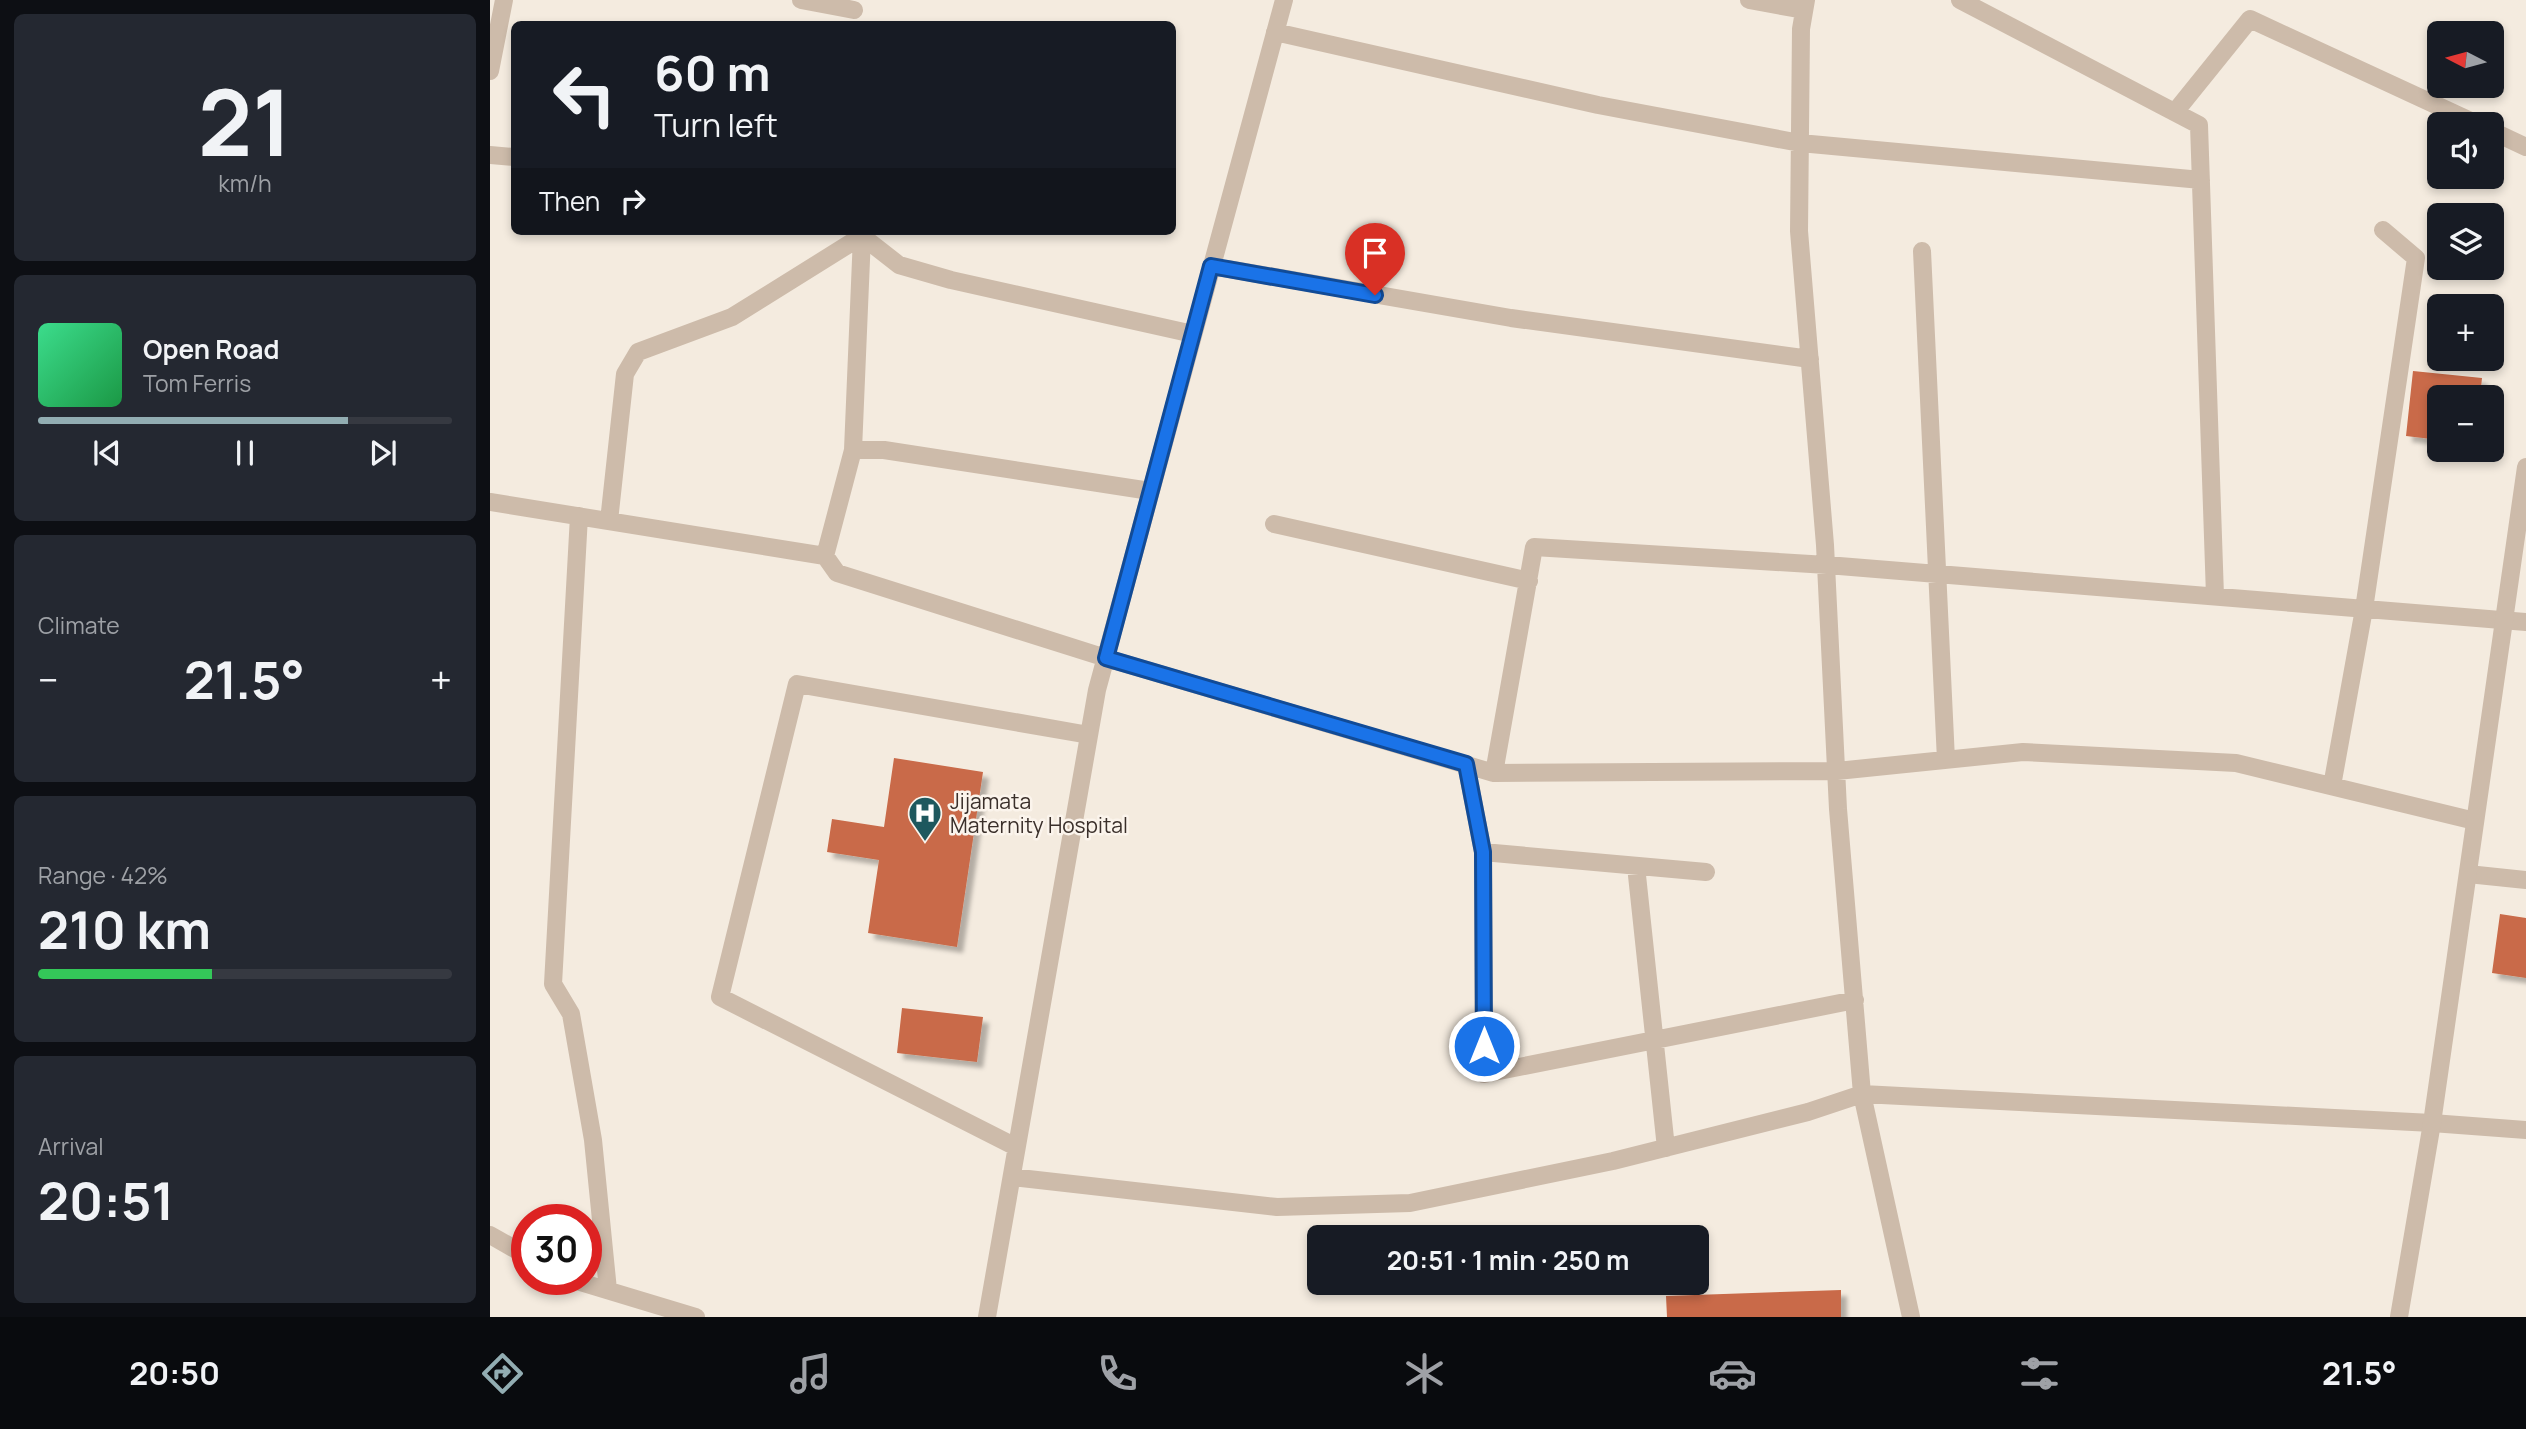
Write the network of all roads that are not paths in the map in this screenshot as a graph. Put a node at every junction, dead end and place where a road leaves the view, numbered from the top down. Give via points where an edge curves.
1 (504, 0) edge
2 (802, 0) edge
3 (1284, 0) edge
4 (1749, 0) edge
5 (1959, 0) edge
6 (1805, 5) edge
7 (854, 12) edge
8 (1275, 32) junction
9 (490, 72) edge
10 (2175, 112) junction
11 (2451, 112) edge
12 (2504, 137) edge
13 (1800, 143) junction
14 (2526, 147) edge
15 (490, 155) edge
16 (511, 157) edge
17 (2201, 180) junction
18 (2383, 230) dead end
19 (858, 235) edge
20 (861, 235) edge
21 (863, 235) edge
22 (1922, 251) dead end
23 (1211, 266) junction
24 (1193, 334) junction
25 (1810, 359) junction
26 (853, 450) junction
27 (2526, 467) edge
28 (1150, 491) junction
29 (490, 502) edge
30 (579, 516) junction
31 (609, 521) junction
32 (1273, 524) dead end
33 (825, 556) junction
34 (1826, 565) junction
35 (1938, 574) junction
36 (1529, 581) junction
37 (2215, 596) junction
38 (2364, 609) junction
39 (2504, 620) junction
40 (2526, 622) edge
41 (1106, 658) junction
42 (1089, 735) junction
43 (1946, 760) junction
44 (1466, 764) junction
45 (1837, 771) junction
46 (1494, 773) junction
47 (2332, 786) junction
48 (2475, 821) junction
49 (1483, 852) junction
50 (1636, 866) junction
51 (1706, 872) dead end
52 (2468, 874) junction
53 (2526, 880) edge
54 (1855, 1000) junction
55 (1654, 1040) junction
56 (1862, 1094) junction
57 (2432, 1123) junction
58 (2526, 1130) edge
59 (1016, 1147) junction
60 (1666, 1148) junction
61 (1012, 1177) junction
62 (490, 1235) edge
63 (511, 1247) edge
64 (602, 1288) edge
65 (608, 1290) junction
66 (696, 1317) edge
67 (987, 1317) edge
68 (1911, 1317) edge
69 (2399, 1317) edge

1 - 9 street
2 - 7 street
3 - 8 street
4 - 6 street
5 - 10 street
6 - 13 street
8 - 13 street via 1598,105
8 - 23 street
10 - 11 street via 2250,19
10 - 17 street via 2199,125
12 - 14 street
13 - 17 street
13 - 25 street via 1800,230
15 - 16 street
17 - 37 street
18 - 38 street via 2416,258
19 - 31 street via 732,317 638,352 625,374
20 - 26 street
21 - 24 street via 899,265
22 - 35 street
23 - 24 street
23 - 25 street via 1511,318
24 - 28 street
25 - 34 street
26 - 28 street via 884,450
26 - 33 street
27 - 39 street
28 - 41 street
29 - 30 street
30 - 31 street
30 - 65 street via 553,984 570,1014 589,1114
31 - 33 street
32 - 36 street
33 - 41 street via 837,573
34 - 35 street
34 - 36 street via 1534,547
34 - 45 street
35 - 37 street
35 - 43 street
36 - 46 street
37 - 38 street
38 - 39 street
38 - 47 street
39 - 40 street
39 - 48 street
41 - 42 street
41 - 44 street
42 - 59 street
42 - 59 street via 797,684 720,997
43 - 45 street
43 - 47 street via 2023,752 2236,763
44 - 46 street
44 - 49 street
45 - 46 street
45 - 54 street
47 - 48 street
48 - 52 street
49 - 50 street
49 - 55 street via 1484,1074
50 - 51 street
50 - 55 street
52 - 53 street
52 - 57 street
54 - 55 street
54 - 56 street
55 - 60 street
56 - 57 street
56 - 60 street
56 - 68 street
57 - 58 street
57 - 69 street
59 - 61 street
60 - 61 street via 1410,1203 1277,1207
61 - 67 street
62 - 63 street
64 - 65 street
65 - 66 street

